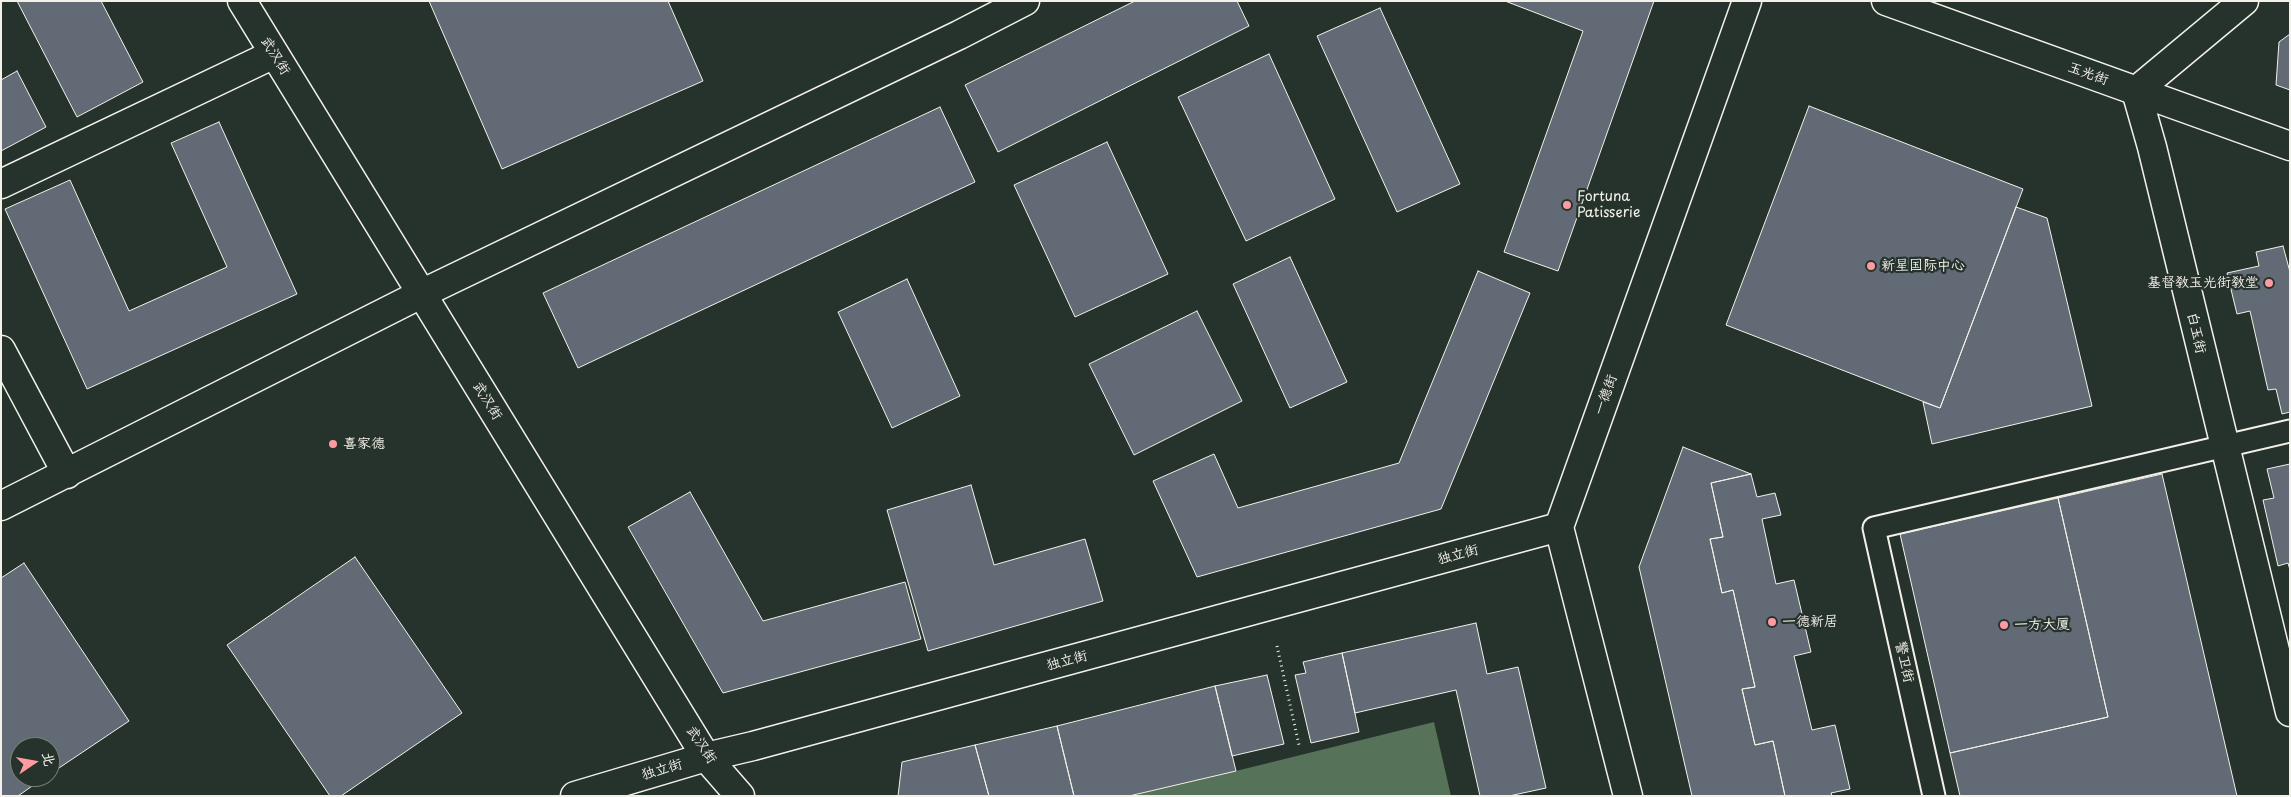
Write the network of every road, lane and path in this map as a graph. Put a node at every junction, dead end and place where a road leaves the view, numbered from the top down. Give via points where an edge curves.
1 (242, 1) edge
2 (1025, 1) edge
3 (1747, 1) edge
4 (1886, 1) edge
5 (2244, 1) edge
6 (274, 54) junction
7 (2136, 91) junction
8 (2290, 146) edge
9 (1, 184) edge
10 (421, 294) junction
11 (1, 350) edge
12 (2290, 431) edge
13 (2223, 446) junction
14 (67, 474) junction
15 (1, 506) edge
16 (1559, 527) junction
17 (1277, 646) dead end
18 (2290, 712) edge
19 (1299, 745) dead end
20 (706, 757) junction
21 (575, 796) edge
22 (740, 796) edge
23 (1628, 796) edge
24 (1934, 796) edge

1 - 6 street, 武汉街
2 - 10 street
3 - 16 street, 一德街
4 - 7 street, 玉光街
5 - 7 street
6 - 9 street
6 - 10 street, 武汉街
7 - 8 street, 玉光街
7 - 13 street, 白玉街
10 - 14 street
10 - 20 street, 武汉街
11 - 14 street
12 - 13 lane
13 - 18 street, 白玉街
13 - 24 lane, 警卫街 via 1874,528
14 - 15 street
16 - 20 street, 独立街
16 - 23 street
17 - 19 path
20 - 21 street, 独立街
20 - 22 street, 武汉街

